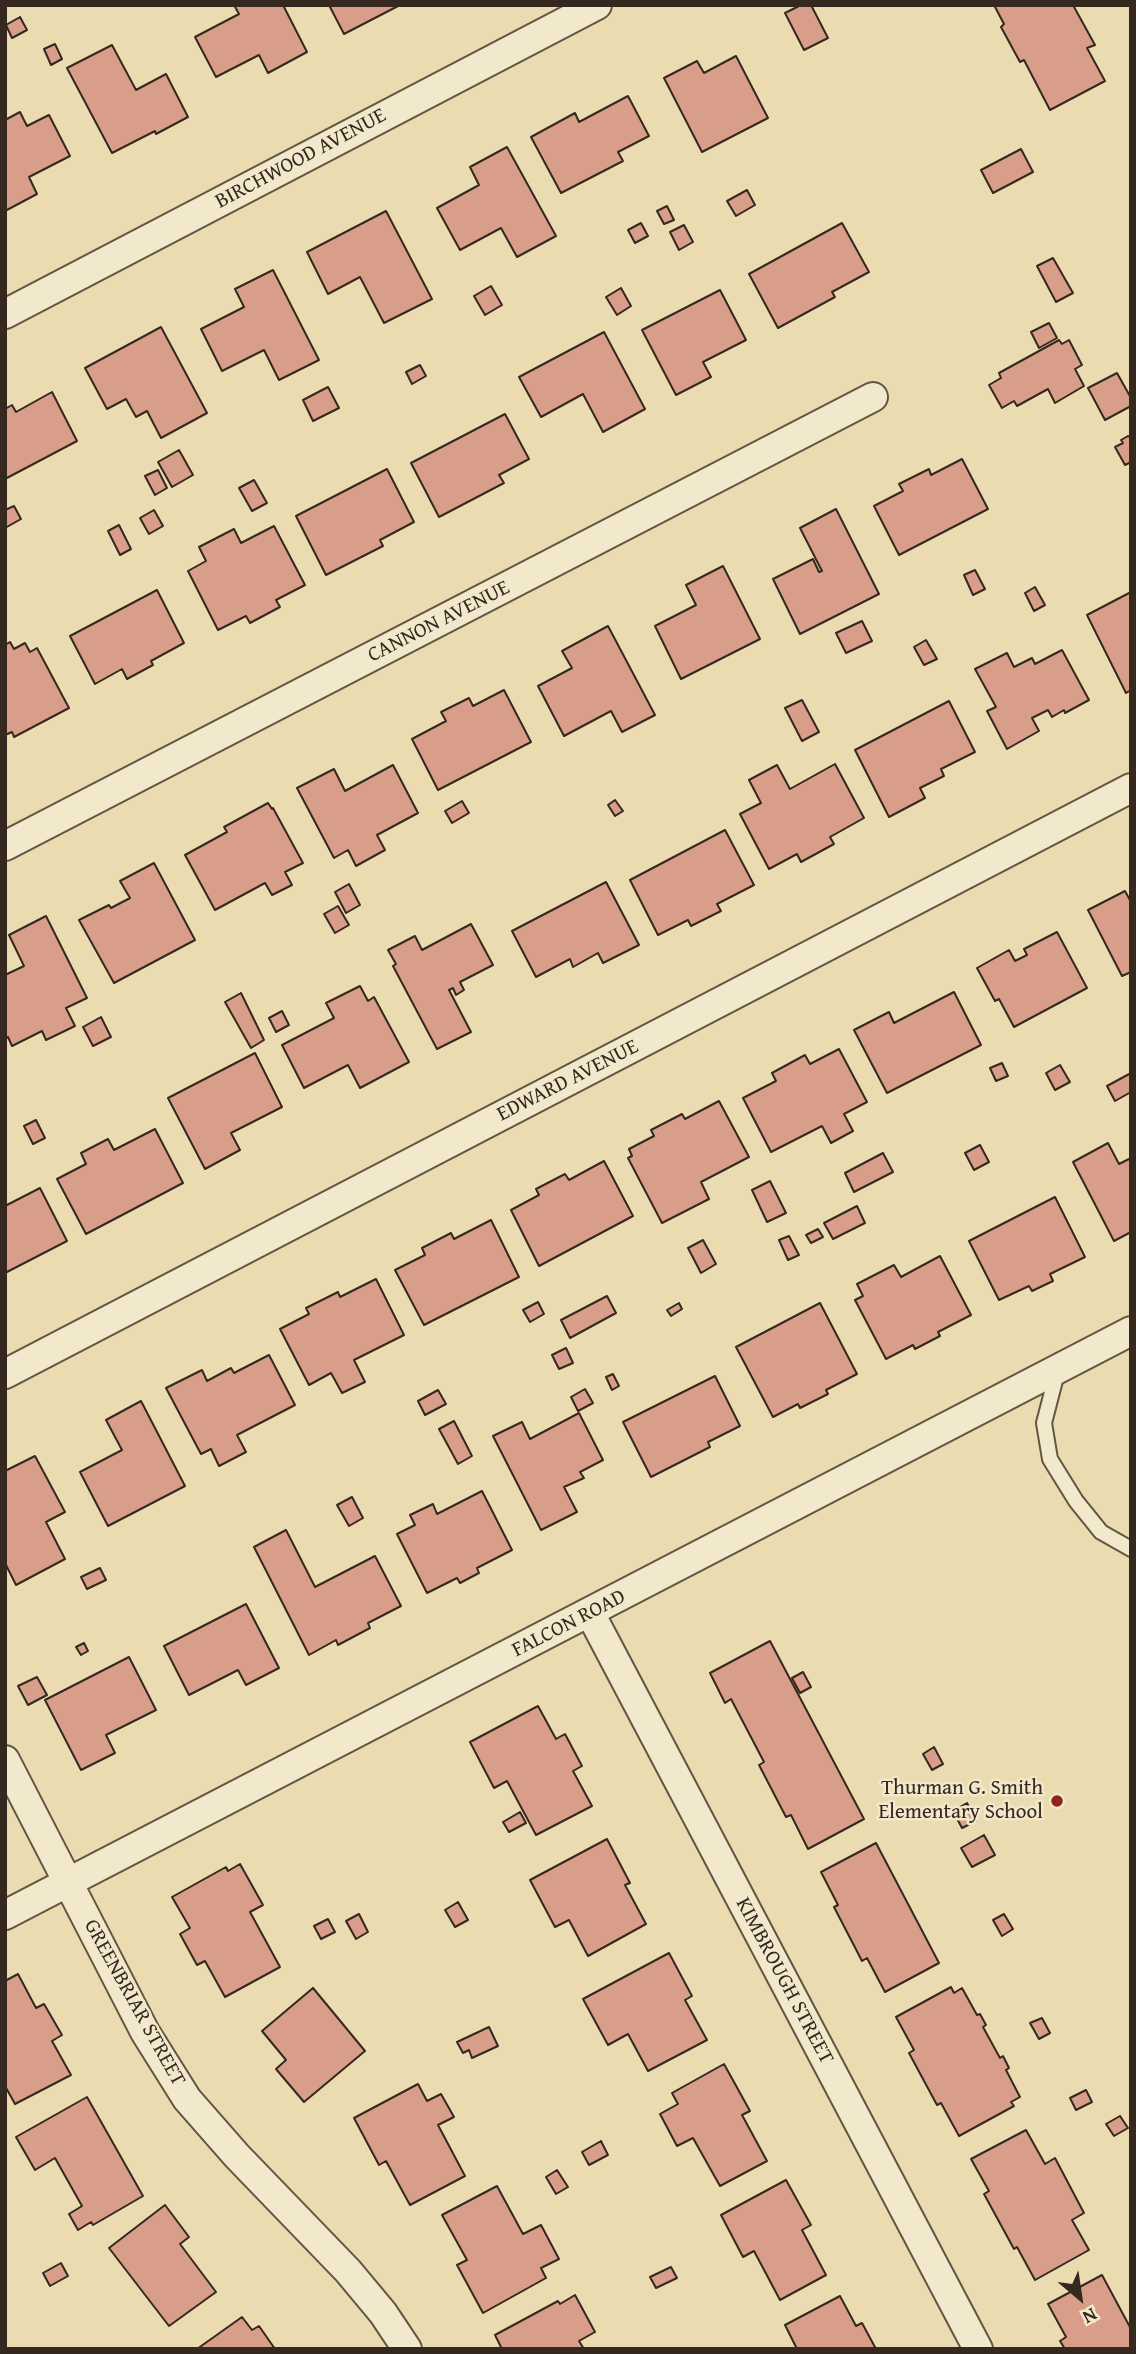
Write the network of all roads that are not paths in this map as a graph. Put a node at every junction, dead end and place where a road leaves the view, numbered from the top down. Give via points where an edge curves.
1 (597, 5) edge
2 (5, 314) edge
3 (873, 397) dead end
4 (1131, 788) edge
5 (5, 846) edge
6 (1131, 1331) edge
7 (1058, 1369) junction
8 (5, 1374) edge
9 (1131, 1549) edge
10 (590, 1613) junction
11 (5, 1760) edge
12 (69, 1882) junction
13 (5, 1914) edge
14 (407, 2349) edge
15 (978, 2349) edge

1 - 2 street, BIRCHWOOD AVENUE
3 - 5 street, CANNON AVENUE
4 - 8 street, EDWARD AVENUE
6 - 7 street, FALCON ROAD
7 - 9 lane via 1044,1423 1050,1459 1101,1532
7 - 10 street, FALCON ROAD
10 - 12 street, FALCON ROAD
10 - 15 street, KIMBROUGH STREET
11 - 12 street, GREENBRIAR STREET
12 - 13 street, FALCON ROAD
12 - 14 street, GREENBRIAR STREET via 145,2032 187,2099 348,2271

